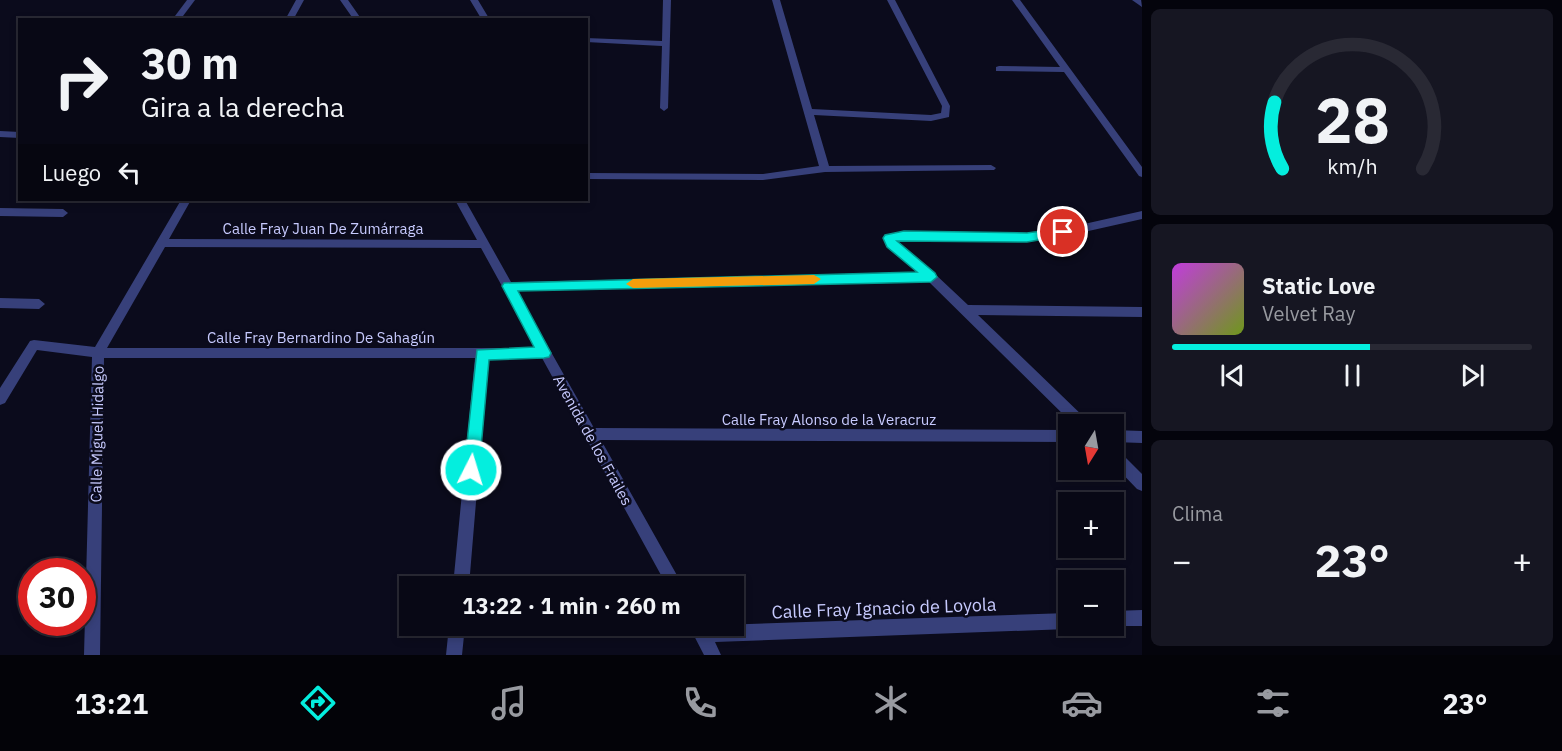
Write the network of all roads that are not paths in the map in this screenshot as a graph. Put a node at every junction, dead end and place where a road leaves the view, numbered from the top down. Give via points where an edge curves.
1 (192, 0) edge
2 (300, 0) edge
3 (344, 0) edge
4 (474, 0) edge
5 (667, 0) edge
6 (776, 0) edge
7 (891, 0) edge
8 (1016, 0) edge
9 (1136, 0) edge
10 (1142, 5) edge
11 (178, 18) edge
12 (290, 18) edge
13 (357, 18) edge
14 (485, 18) edge
15 (588, 40) edge
16 (666, 44) junction
17 (999, 69) dead end
18 (1068, 70) junction
19 (663, 108) dead end
20 (809, 112) junction
21 (0, 134) edge
22 (18, 135) edge
23 (991, 168) dead end
24 (825, 169) junction
25 (1142, 174) edge
26 (588, 177) edge
27 (185, 201) edge
28 (461, 201) edge
29 (0, 212) edge
30 (63, 213) dead end
31 (1142, 215) edge
32 (161, 243) junction
33 (485, 244) junction
34 (931, 277) junction
35 (508, 286) junction
36 (0, 303) edge
37 (39, 304) dead end
38 (964, 310) junction
39 (1142, 312) edge
40 (98, 353) junction
41 (544, 353) junction
42 (482, 354) junction
43 (0, 399) edge
44 (1072, 414) edge
45 (591, 435) junction
46 (1058, 436) edge
47 (1124, 436) edge
48 (1142, 437) edge
49 (1124, 466) edge
50 (1142, 484) edge
51 (462, 576) edge
52 (669, 576) edge
53 (1142, 618) edge
54 (1124, 619) edge
55 (1058, 621) edge
56 (744, 629) edge
57 (456, 636) edge
58 (702, 636) edge
59 (92, 655) edge
60 (454, 655) edge
61 (713, 655) edge

1 - 11 street
2 - 12 street
3 - 13 street
4 - 14 street
5 - 16 street
6 - 20 street
7 - 20 street via 946,106 946,115 931,118
8 - 18 street
9 - 10 street
15 - 16 street
16 - 19 street
17 - 18 street
18 - 25 street
20 - 24 street
21 - 22 street
23 - 24 street
24 - 26 street via 763,177
27 - 32 street, Calle Miguel Hidalgo
28 - 33 street, Avenida de los Frailes
29 - 30 street
31 - 34 street via 1044,237 889,238
32 - 33 street, Calle Fray Juan De Zumárraga
32 - 40 street, Calle Miguel Hidalgo
33 - 35 street, Avenida de los Frailes
34 - 35 street
34 - 38 street
35 - 41 street, Avenida de los Frailes
36 - 37 street
38 - 39 street
38 - 44 street
40 - 42 street, Calle Fray Bernardino De Sahagún
40 - 43 street, Calle Fray Bernardino De Sahagún via 34,345
40 - 59 street, Calle Miguel Hidalgo
41 - 42 street, Calle Fray Bernardino De Sahagún
41 - 45 street, Avenida de los Frailes
42 - 51 street
45 - 46 street, Calle Fray Alonso de la Veracruz
45 - 52 street, Avenida de los Frailes
47 - 48 street
49 - 50 street
53 - 54 street
55 - 56 street, Calle Fray Ignacio de Loyola
57 - 60 street
58 - 61 street

